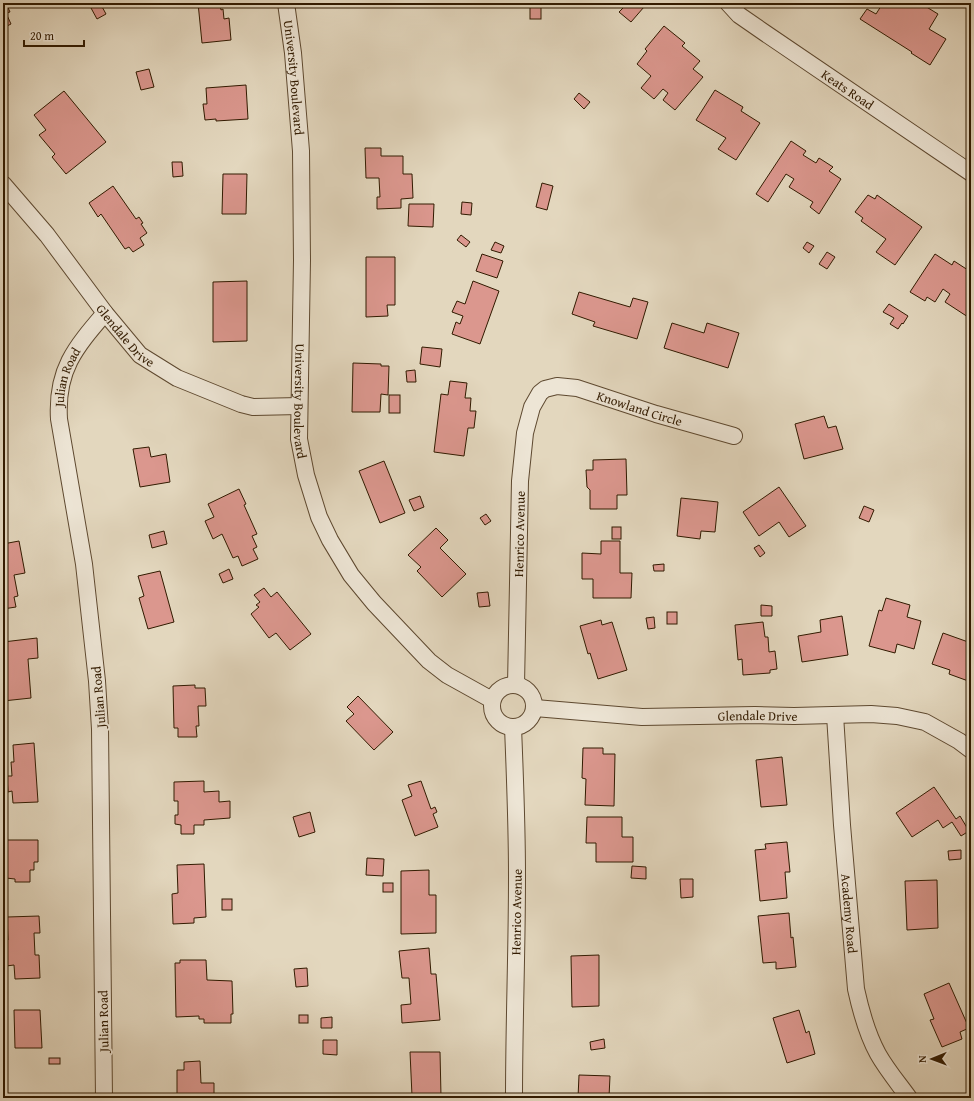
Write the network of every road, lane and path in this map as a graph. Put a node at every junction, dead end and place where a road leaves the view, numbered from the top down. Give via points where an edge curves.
1 (286, 3) edge
2 (728, 3) edge
3 (971, 173) edge
4 (3, 184) edge
5 (105, 313) junction
6 (545, 389) joint
7 (299, 406) junction
8 (734, 436) dead end
9 (516, 685) junction
10 (492, 700) junction
11 (535, 708) junction
12 (835, 715) junction
13 (513, 726) junction
14 (971, 750) edge
15 (104, 1098) edge
16 (514, 1098) edge
17 (909, 1098) edge

1 - 7 street, University Boulevard via 293,52 301,151
2 - 3 street, Keats Road via 765,33
4 - 5 street, Glendale Drive via 47,235
5 - 7 street, Glendale Drive via 140,355 177,378 247,405 284,408
5 - 15 street, Julian Road via 82,340 67,364 59,390 58,404 84,564 97,681 100,729
6 - 8 street, Knowland Circle via 557,386 577,388
6 - 9 street, Henrico Avenue via 532,407 525,433 520,481
7 - 10 street, University Boulevard via 299,438 306,475 322,523 351,575 429,661 446,675
9 - 10 street via 501,688
9 - 11 street via 526,688 532,694
10 - 13 street via 491,710 496,719 502,724
11 - 12 street, Glendale Drive via 642,717
11 - 13 street via 528,722
12 - 14 street, Glendale Drive via 898,716 925,722
12 - 17 street, Academy Road via 856,989 869,1036
13 - 16 street, Henrico Avenue via 517,871

